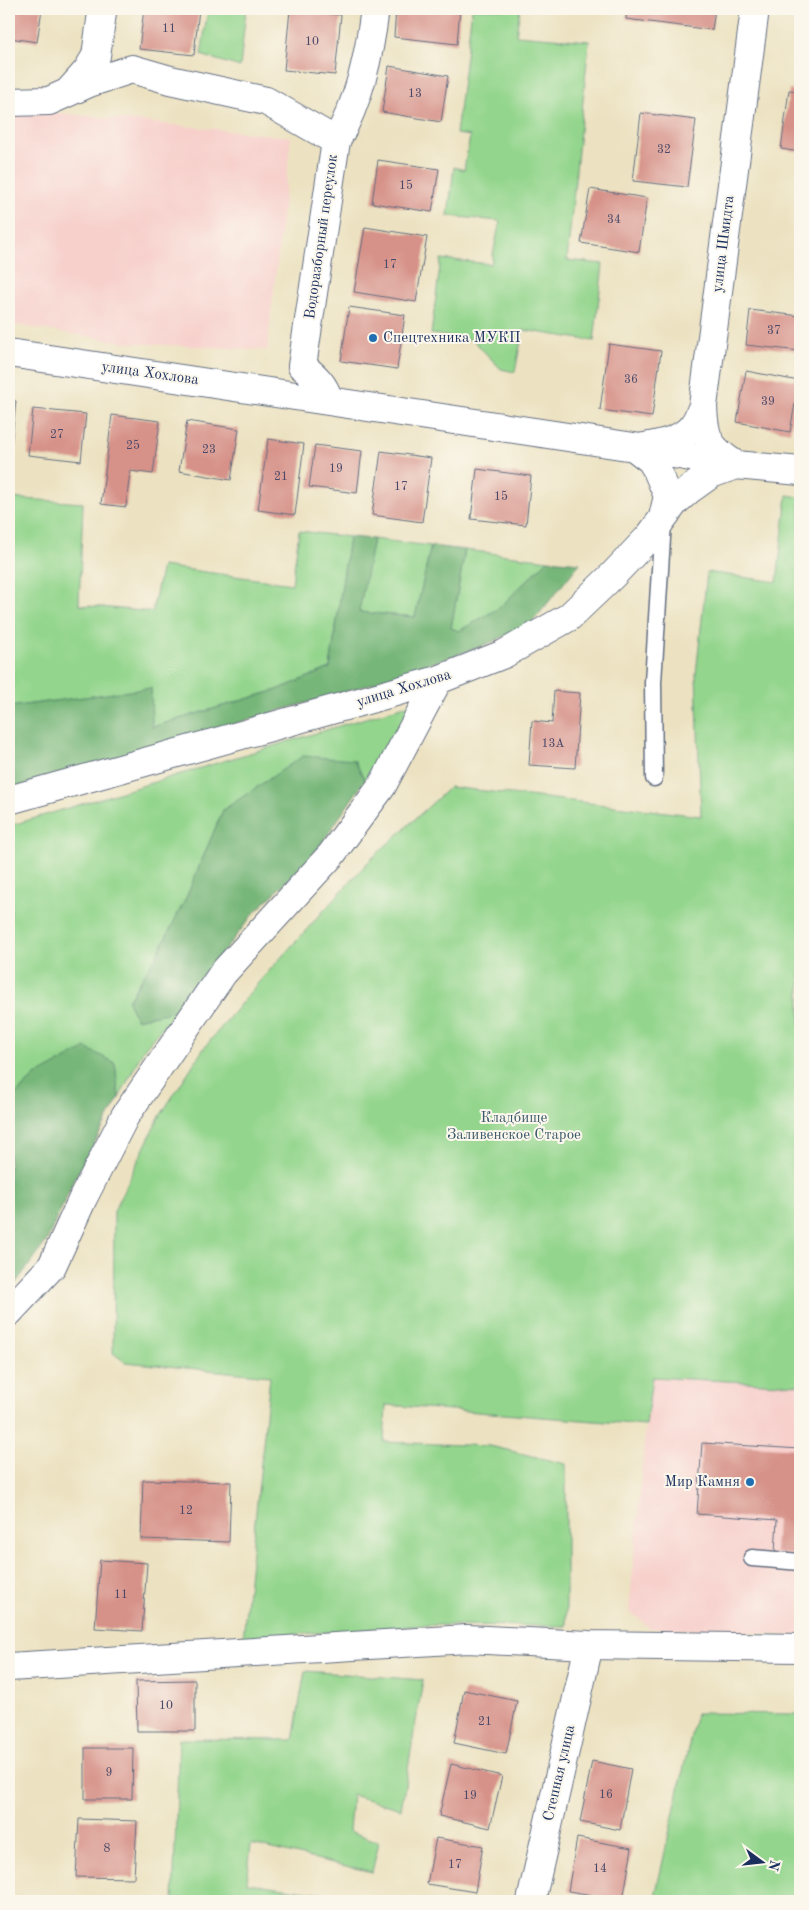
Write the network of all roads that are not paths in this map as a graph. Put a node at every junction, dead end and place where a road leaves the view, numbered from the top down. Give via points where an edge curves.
1 (375, 9) edge
2 (755, 9) edge
3 (102, 11) edge
4 (132, 68) junction
5 (67, 93) junction
6 (9, 102) edge
7 (336, 140) junction
8 (9, 353) edge
9 (302, 366) junction
10 (269, 391) junction
11 (328, 400) junction
12 (703, 406) junction
13 (638, 447) junction
14 (736, 465) junction
15 (800, 471) edge
16 (663, 517) junction
17 (438, 680) junction
18 (654, 778) dead end
19 (9, 800) edge
20 (9, 1312) edge
21 (752, 1558) dead end
22 (800, 1562) edge
23 (589, 1645) junction
24 (800, 1648) edge
25 (9, 1667) edge
26 (531, 1901) edge

1 - 7 street via 358,94 348,121
2 - 12 street, улица Шмидта
3 - 4 street via 108,42
3 - 5 street via 96,56
4 - 5 street
4 - 7 street, Водоразборный переулок via 170,80 266,101
5 - 6 street via 49,101
7 - 9 street, Водоразборный переулок
8 - 10 street, улица Хохлова
9 - 10 street via 281,376
9 - 11 street via 320,380
10 - 11 street, улица Хохлова
11 - 13 street, улица Хохлова
12 - 13 street via 693,426 682,434 672,440
12 - 14 street, улица Шмидта via 706,435 719,454
13 - 14 street, улица Хохлова
13 - 16 street via 658,470 668,496
14 - 15 street, улица Хохлова
14 - 16 street, улица Хохлова via 711,474 690,489
16 - 17 street, улица Хохлова via 649,537 569,617 504,654
16 - 18 lane via 653,682
17 - 19 street, улица Хохлова
17 - 20 street via 382,786 331,854 223,973 126,1116 52,1266
21 - 22 lane
23 - 24 street
23 - 25 street via 467,1639
23 - 26 street, Степная улица

